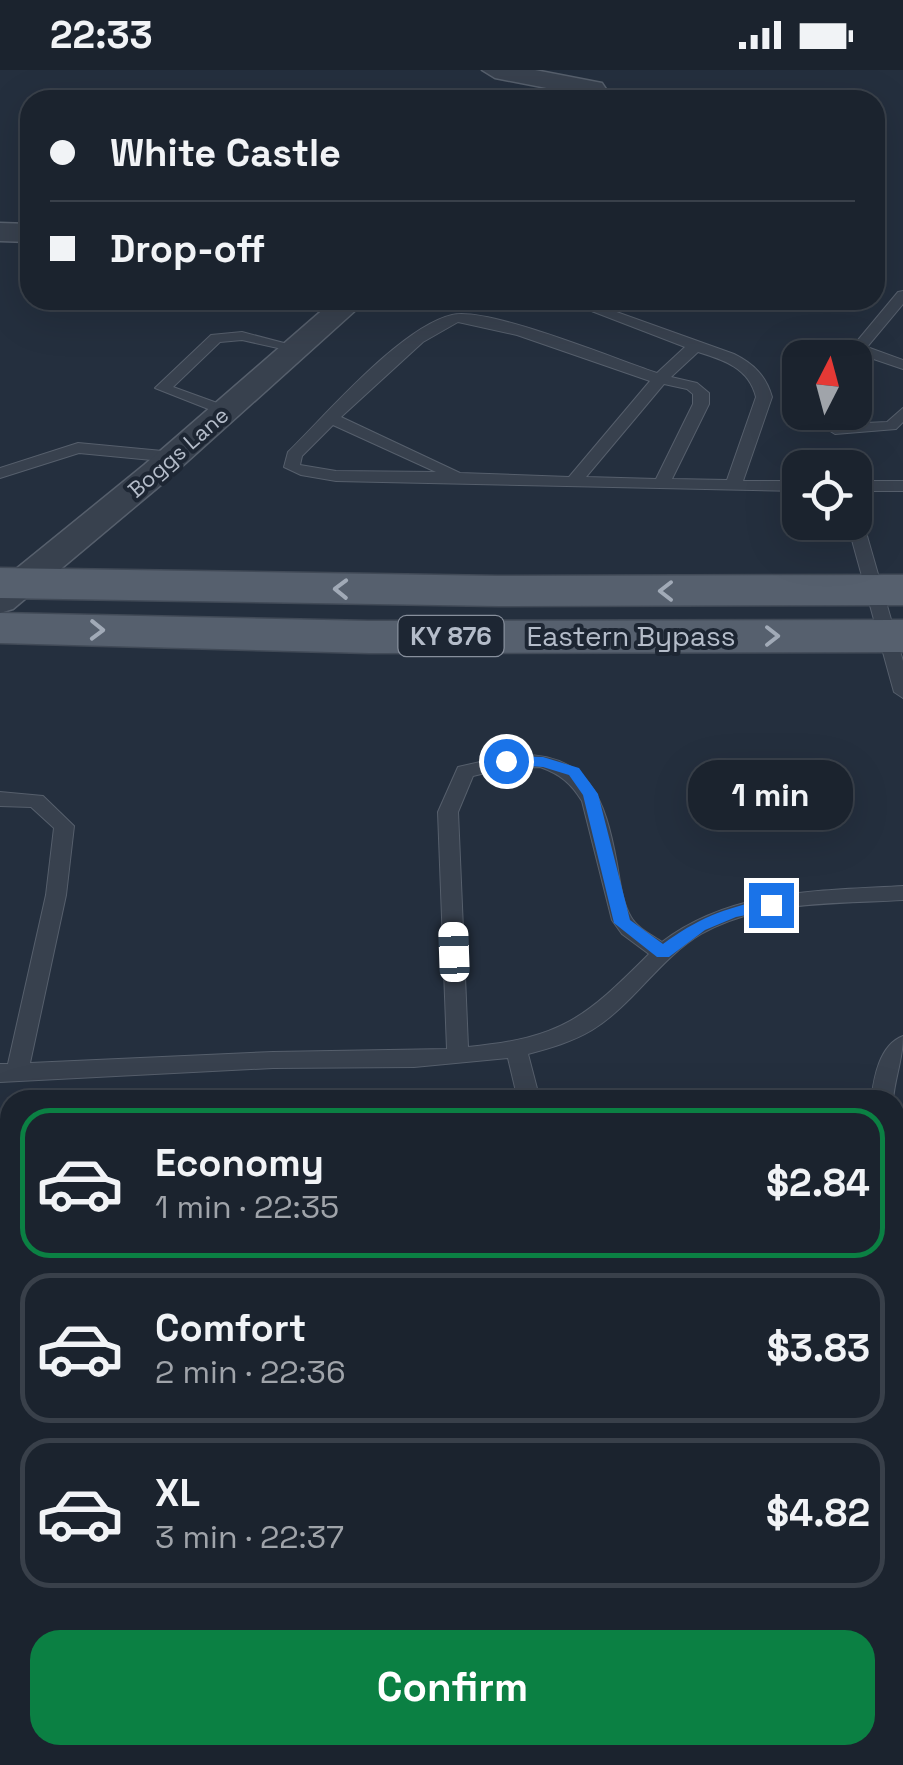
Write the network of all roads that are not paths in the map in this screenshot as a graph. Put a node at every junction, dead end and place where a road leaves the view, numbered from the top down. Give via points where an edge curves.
1 (495, 70) edge
2 (615, 70) edge
3 (569, 90) edge
4 (593, 90) edge
5 (903, 295) edge
6 (340, 310) edge
7 (597, 310) edge
8 (867, 340) edge
9 (695, 346) junction
10 (296, 348) junction
11 (872, 358) edge
12 (903, 365) edge
13 (660, 379) junction
14 (226, 411) junction
15 (903, 413) edge
16 (332, 419) junction
17 (872, 427) edge
18 (173, 456) junction
19 (0, 473) edge
20 (462, 478) junction
21 (573, 482) junction
22 (662, 484) junction
23 (733, 485) junction
24 (782, 486) edge
25 (872, 486) edge
26 (903, 486) edge
27 (863, 540) edge
28 (7, 589) edge
29 (887, 590) edge
30 (0, 628) edge
31 (894, 636) edge
32 (903, 692) edge
33 (0, 799) edge
34 (903, 894) edge
35 (663, 953) junction
36 (903, 1044) edge
37 (516, 1049) junction
38 (458, 1055) junction
39 (8, 1072) edge
40 (526, 1090) edge
41 (883, 1090) edge

1 - 3 street
2 - 4 street
5 - 8 lane
6 - 10 street, Boggs Lane
7 - 9 lane
9 - 13 lane
9 - 23 lane via 753,369 762,382 764,397
10 - 14 street, Boggs Lane
10 - 14 lane via 242,336 216,338 163,388
11 - 12 lane
13 - 16 lane via 459,317 428,330
13 - 21 lane
13 - 22 lane via 701,394
14 - 18 street, Boggs Lane
15 - 17 lane via 891,426
16 - 20 lane
16 - 20 lane via 294,455 292,467 313,476
18 - 19 lane via 78,448
18 - 28 street, Boggs Lane
20 - 21 lane
21 - 22 lane
22 - 23 lane
23 - 24 lane
25 - 26 lane
27 - 29 lane
29 -> 28 main road, Eastern Bypass / KY 876
29 - 31 lane
30 -> 31 main road, Eastern Bypass / KY 876 via 369,637
31 - 32 lane
33 - 39 lane via 36,801 64,826 56,895
34 - 35 lane via 734,912
35 - 37 lane via 594,1019
35 - 38 lane via 622,923 590,794 574,771 525,760 465,772 448,812
36 - 41 lane
37 - 38 lane
37 - 40 lane
38 - 39 lane

